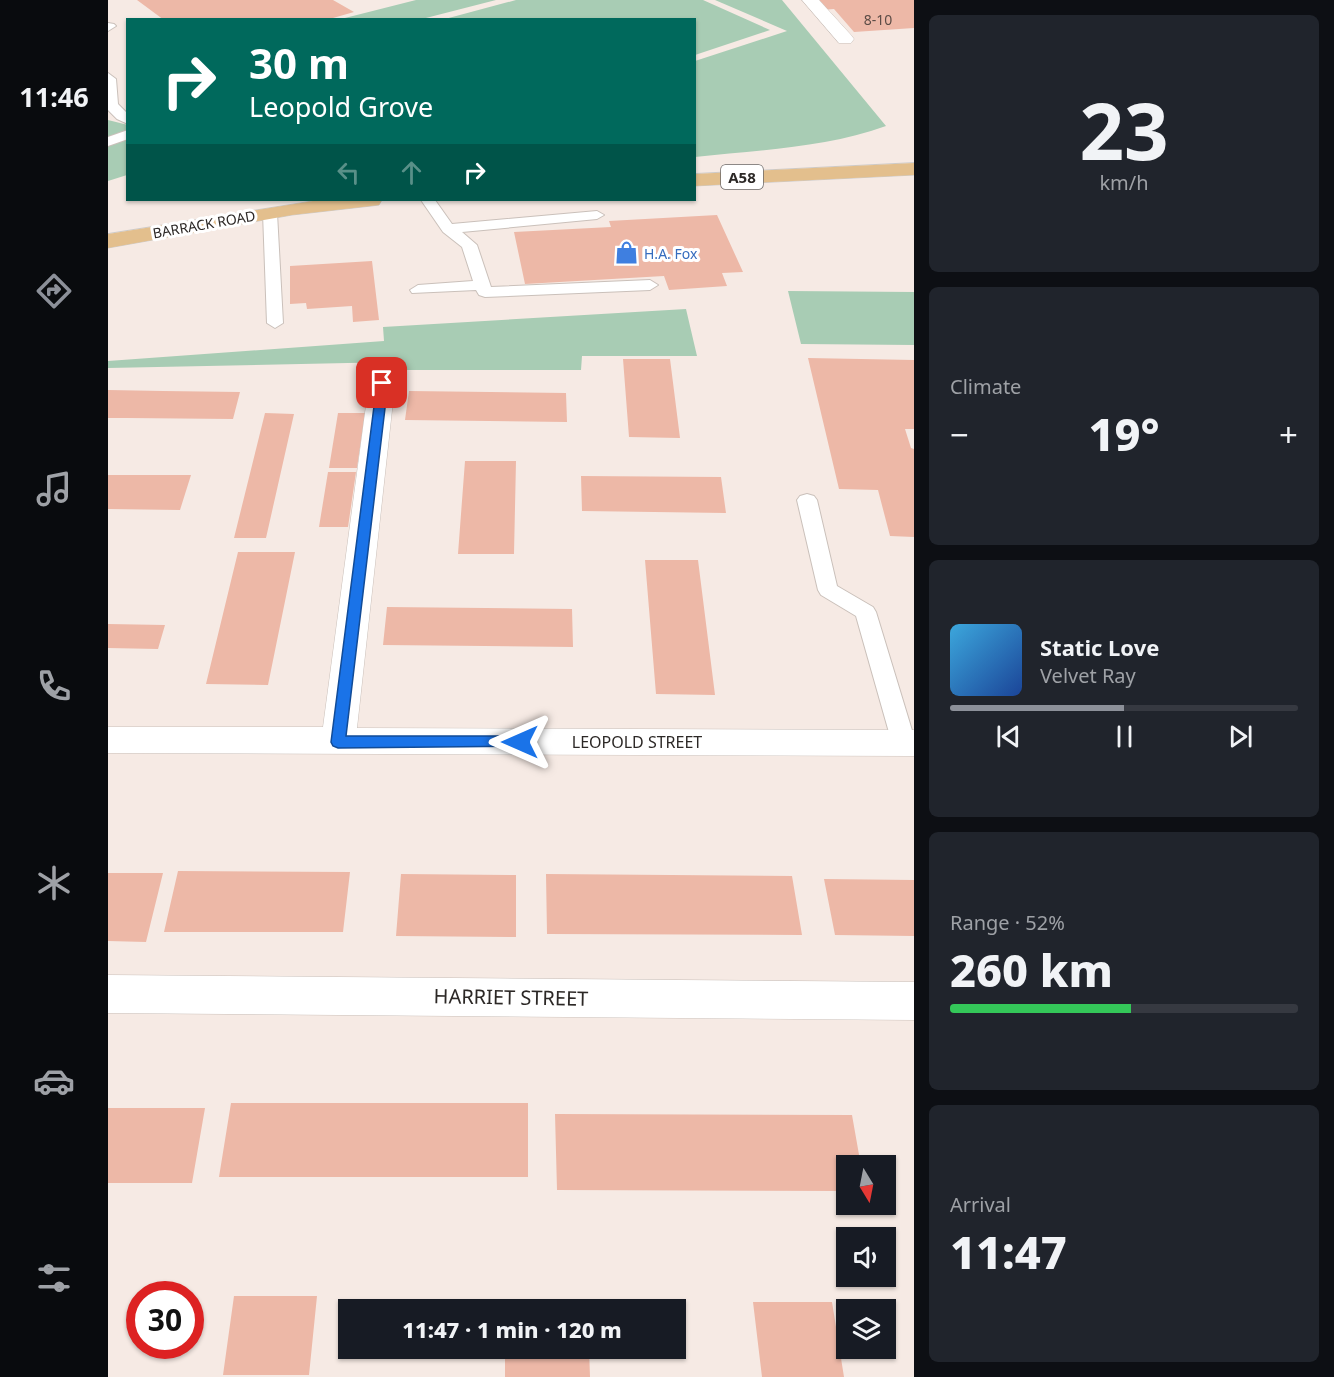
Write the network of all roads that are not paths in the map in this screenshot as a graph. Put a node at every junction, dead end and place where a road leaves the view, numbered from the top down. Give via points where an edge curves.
1 (810, 0) edge
2 (845, 39) dead end
3 (108, 77) edge
4 (126, 119) edge
5 (126, 135) edge
6 (108, 142) edge
7 (914, 149) edge
8 (872, 169) junction
9 (914, 169) edge
10 (696, 180) edge
11 (363, 201) edge
12 (429, 201) edge
13 (270, 213) junction
14 (597, 215) dead end
15 (448, 229) junction
16 (108, 241) edge
17 (483, 285) junction
18 (650, 285) dead end
19 (418, 290) dead end
20 (275, 323) dead end
21 (382, 383) dead end
22 (807, 501) dead end
23 (108, 740) edge
24 (338, 742) junction
25 (909, 743) edge
26 (108, 994) edge
27 (914, 1001) edge

1 - 2 street
3 - 4 lane via 110,108
5 - 6 lane
7 - 8 main road, A58
8 - 9 main road, A58
8 - 10 main road, A58
11 - 13 main road, BARRACK ROAD
12 - 15 lane
13 - 16 main road, BARRACK ROAD
13 - 20 lane
14 - 15 lane
15 - 17 lane via 469,245
17 - 18 lane via 485,292
17 - 19 lane
21 - 24 street
22 - 25 lane via 828,590 865,612
23 - 24 street, LEOPOLD STREET
24 - 25 street, LEOPOLD STREET
26 - 27 street, HARRIET STREET

